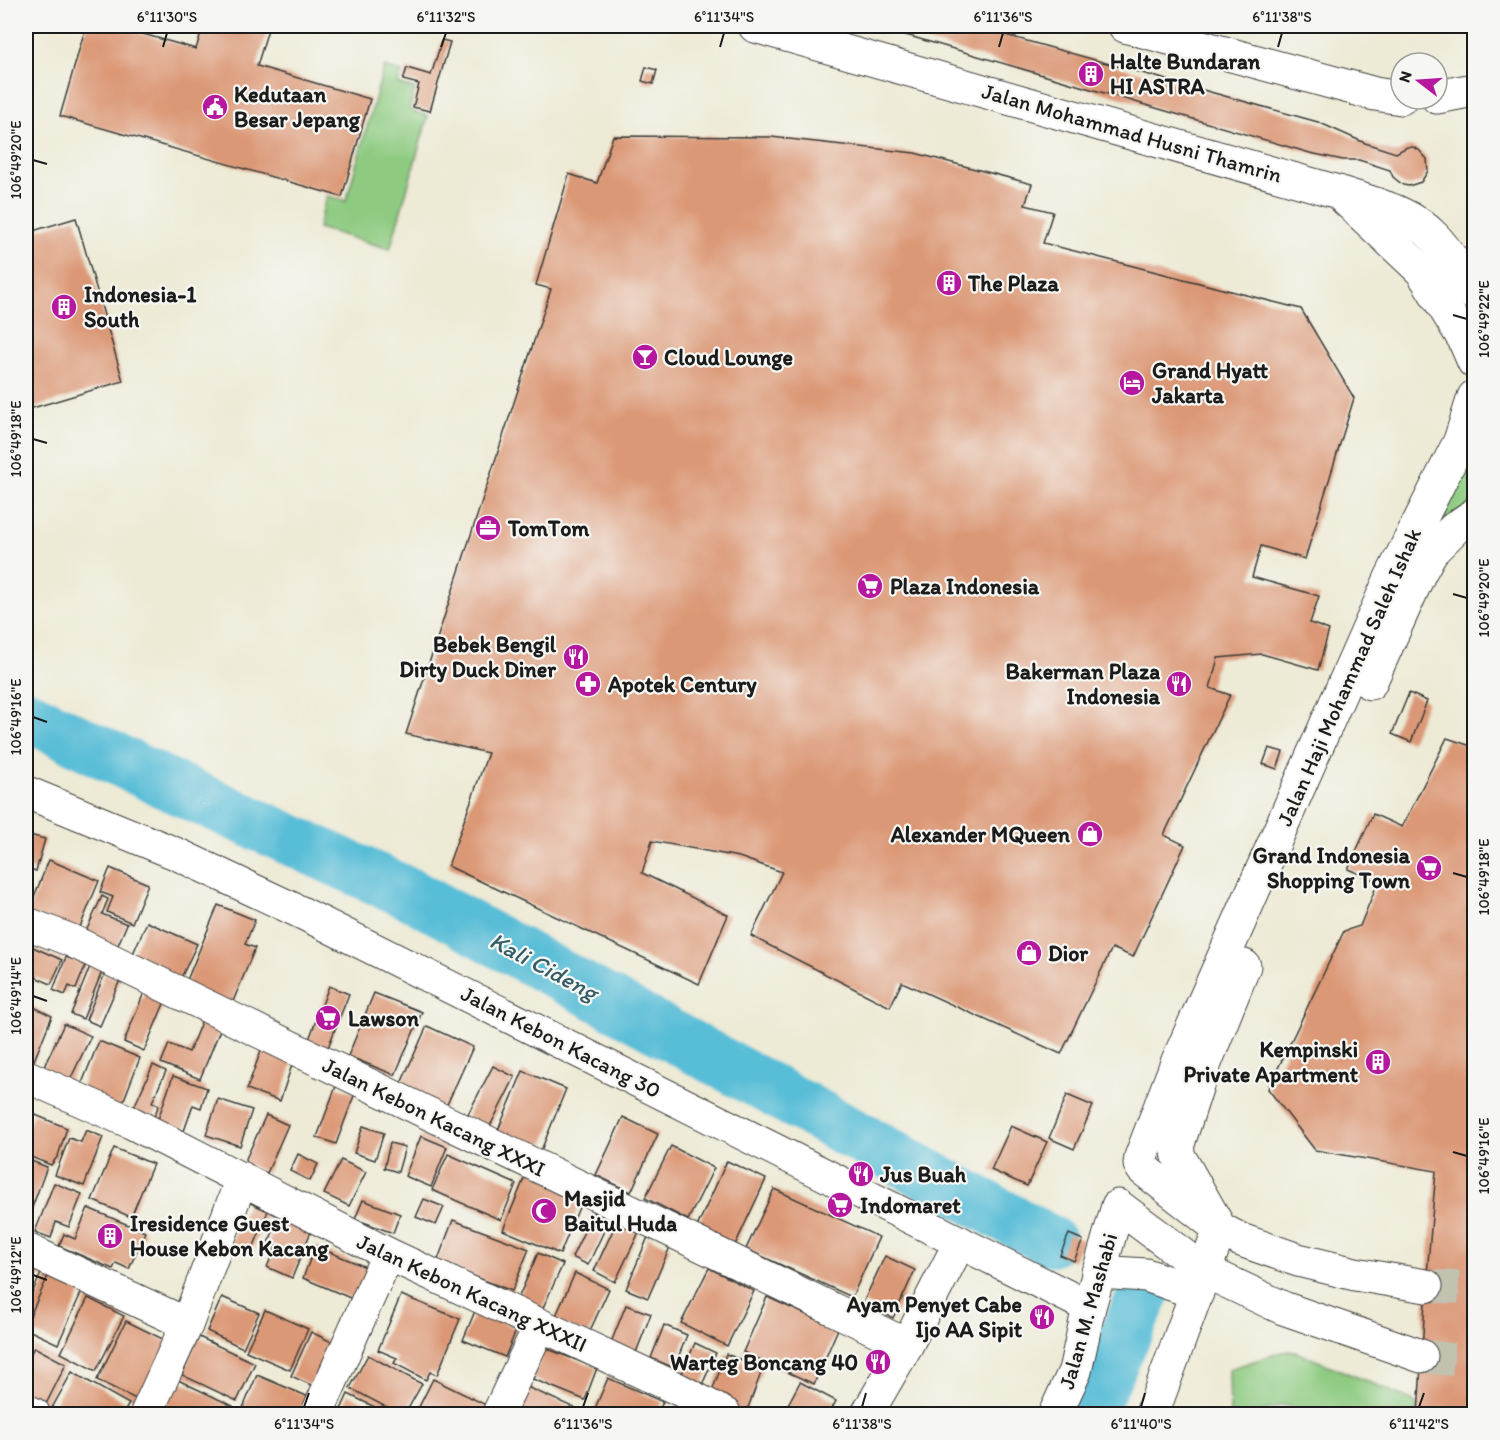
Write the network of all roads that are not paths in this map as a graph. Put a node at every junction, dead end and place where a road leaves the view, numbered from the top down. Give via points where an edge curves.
1 (755, 26) edge
2 (1125, 26) edge
3 (1474, 90) edge
4 (1449, 95) edge
5 (1389, 96) edge
6 (1338, 192) junction
7 (1474, 294) edge
8 (1474, 362) edge
9 (1474, 397) edge
10 (1474, 515) edge
11 (26, 792) edge
12 (26, 923) edge
13 (26, 1076) edge
14 (242, 1178) junction
15 (1220, 1229) junction
16 (960, 1242) junction
17 (26, 1249) edge
18 (388, 1254) junction
19 (1098, 1272) junction
20 (1201, 1282) junction
21 (1426, 1286) tunnel mouth
22 (1089, 1307) junction
23 (187, 1323) junction
24 (540, 1325) junction
25 (907, 1345) junction
26 (1421, 1356) tunnel mouth
27 (674, 1402) edge
28 (26, 1410) edge
29 (34, 1414) edge
30 (146, 1414) edge
31 (317, 1414) edge
32 (498, 1414) edge
33 (725, 1414) edge
34 (867, 1414) edge
35 (1055, 1414) edge
36 (1152, 1414) edge

1 - 6 street, Jalan Mohammad Husni Thamrin
2 - 5 street
3 - 4 street
6 - 7 street, Jalan Mohammad Husni Thamrin via 1411,219 1434,237
6 - 8 street via 1422,271
9 - 15 street, Jalan Haji Mohammad Saleh Ishak via 1460,441 1391,578 1177,1063 1141,1157 1143,1169
10 - 15 street, Jalan Haji Mohammad Saleh Ishak via 1439,543 1420,572 1237,981 1202,1073 1178,1151
11 - 16 street, Jalan Kebon Kacang 30 via 179,855 302,913
12 - 25 street, Jalan Kebon Kacang XXXI via 70,940
13 - 14 street, Jalan Kebon Kacang XXXII
14 - 18 street, Jalan Kebon Kacang XXXII
14 - 23 street
15 - 20 street
15 - 21 street via 1298,1260
16 - 22 street, Jalan Kebon Kacang 30
16 - 25 street
17 - 23 street
18 - 24 street, Jalan Kebon Kacang XXXII
18 - 31 street
19 - 20 street
19 - 20 street, Jalan M. Mashabi via 1118,1206
19 - 22 street, Jalan M. Mashabi
20 - 26 street
20 - 36 street
22 - 35 street, Jalan M. Mashabi via 1075,1371
23 - 30 street
24 - 27 street, Jalan Kebon Kacang XXXII
24 - 32 street
25 - 34 street
27 - 33 street, Jalan Kebon Kacang XXXII
28 - 29 street

